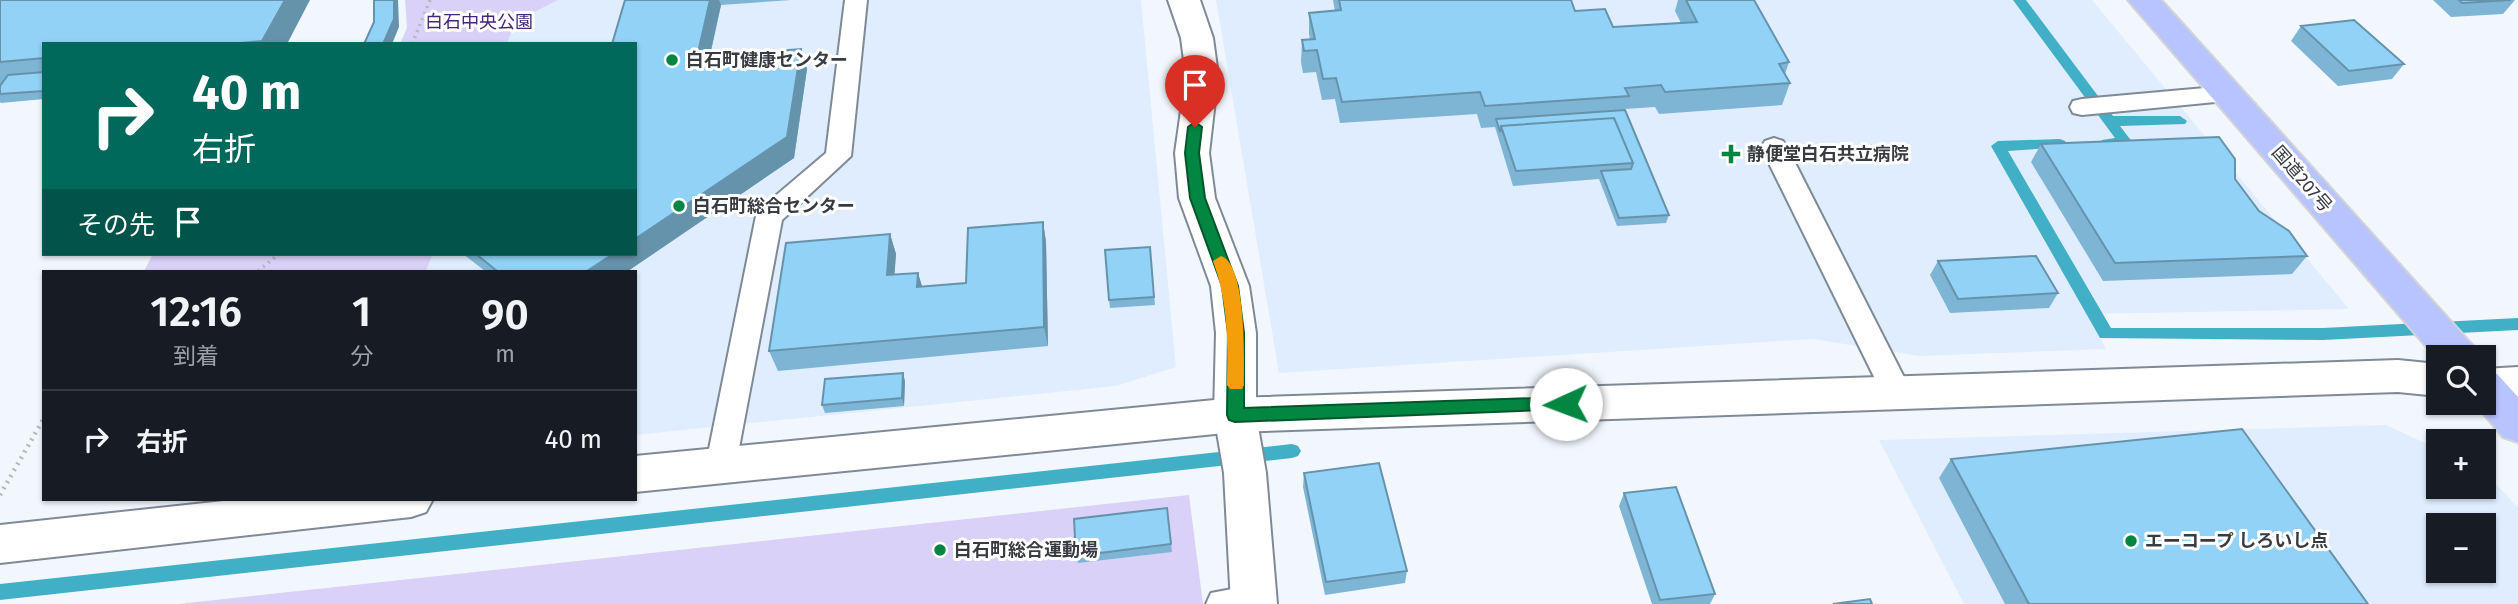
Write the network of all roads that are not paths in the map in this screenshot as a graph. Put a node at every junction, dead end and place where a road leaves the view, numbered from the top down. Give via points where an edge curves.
1 (856, 0) edge
2 (1184, 0) edge
3 (2144, 0) edge
4 (2227, 94) junction
5 (2082, 107) dead end
6 (1774, 147) dead end
7 (2439, 345) edge
8 (2426, 369) edge
9 (2518, 383) edge
10 (2496, 384) edge
11 (1897, 393) junction
12 (2496, 400) edge
13 (2518, 425) edge
14 (1240, 441) junction
15 (721, 464) junction
16 (637, 474) edge
17 (393, 501) edge
18 (0, 544) edge
19 (1244, 603) edge

1 - 15 lane via 838,156 769,216
2 - 14 street via 1197,38 1202,75 1192,153 1197,198 1230,286
3 - 4 highway, 国道207号
4 - 5 lane
4 - 7 highway, 国道207号 via 2410,302
6 - 11 lane
8 - 11 street via 2398,376
9 - 10 street
11 - 14 street
12 - 13 highway
14 - 15 street
14 - 19 street
15 - 16 street
17 - 18 street

